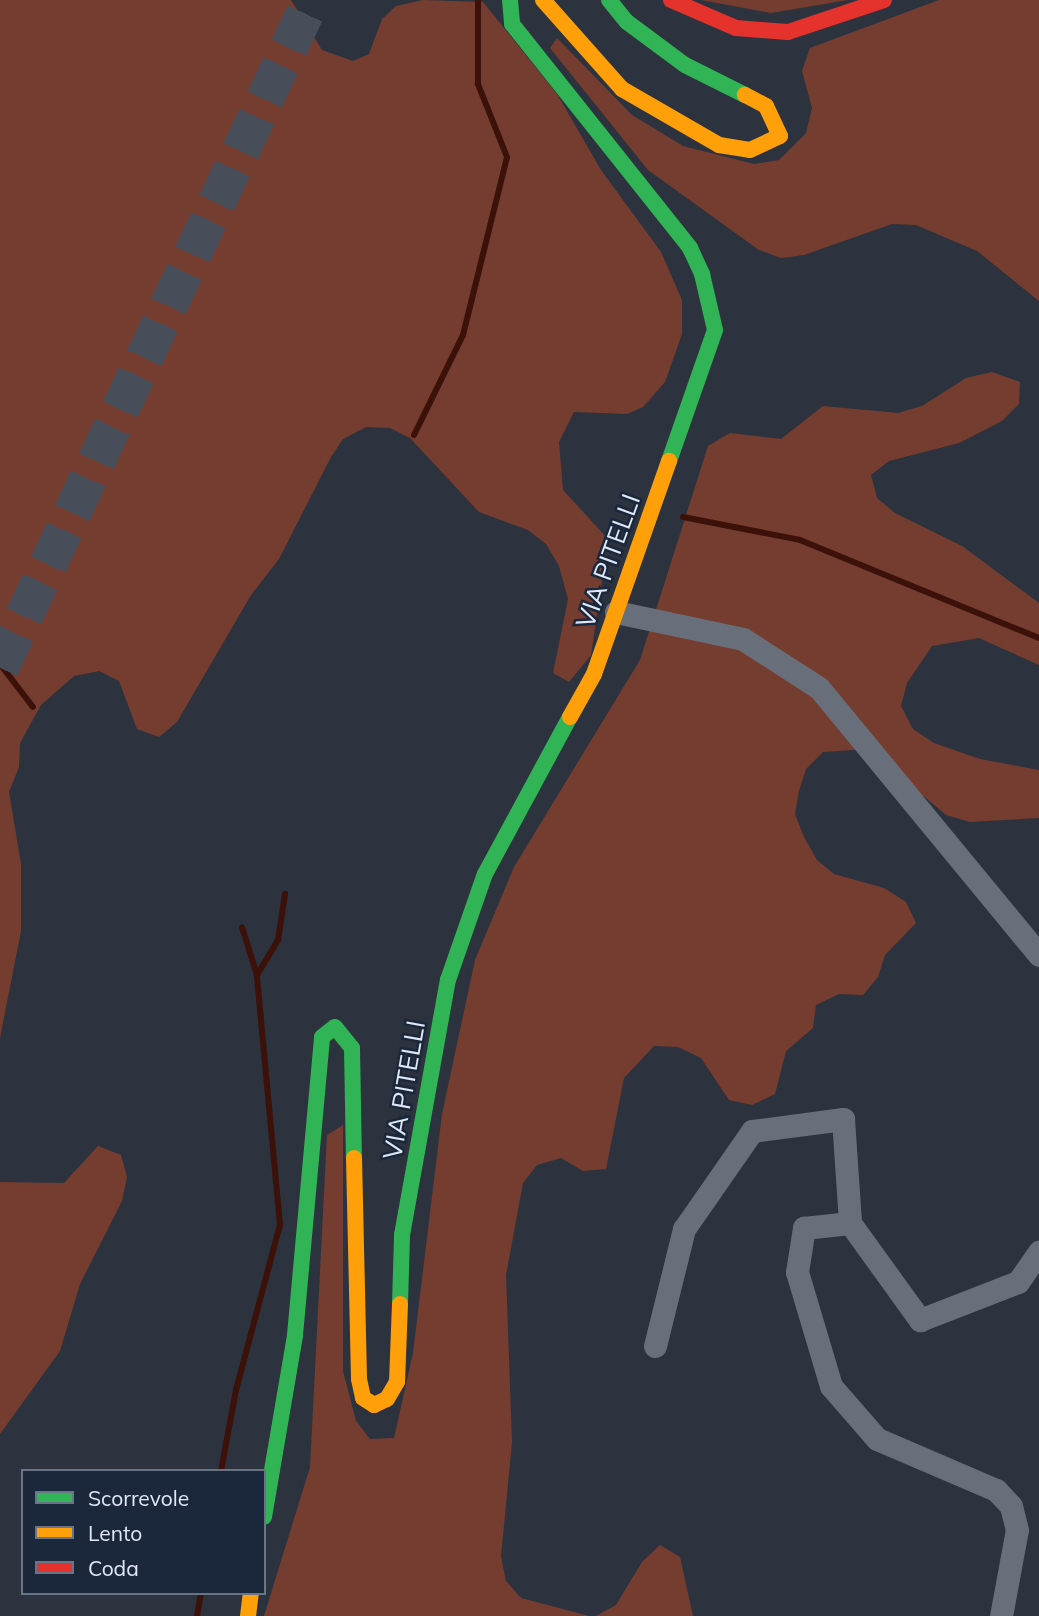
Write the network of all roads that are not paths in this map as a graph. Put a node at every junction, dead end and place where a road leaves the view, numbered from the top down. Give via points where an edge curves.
1 (510, 0) edge
2 (544, 0) edge
3 (609, 0) edge
4 (671, 0) edge
5 (884, 0) edge
6 (616, 611) junction
7 (1039, 955) edge
8 (850, 1223) junction
9 (1039, 1252) edge
10 (655, 1346) dead end
11 (266, 1505) edge
12 (251, 1595) edge
13 (248, 1616) edge
14 (1001, 1616) edge

1 - 6 street, VIA PITELLI via 512,24 690,248 711,303 711,348
2 - 3 street via 622,89 719,145 750,150 780,136 782,131 766,106 674,58 627,22
4 - 5 street via 736,28 788,32
6 - 7 street via 743,639 820,688
6 - 11 street, VIA PITELLI via 594,674 485,874 449,980 402,1235 397,1382 387,1399 374,1405 363,1398 359,1379 352,1048 335,1027 322,1037 295,1335
8 - 9 street via 920,1320 1018,1282
8 - 10 street via 843,1119 752,1130 684,1229
8 - 14 street via 804,1228 797,1272 831,1386 877,1439 996,1490 1011,1506 1017,1530
12 - 13 street

